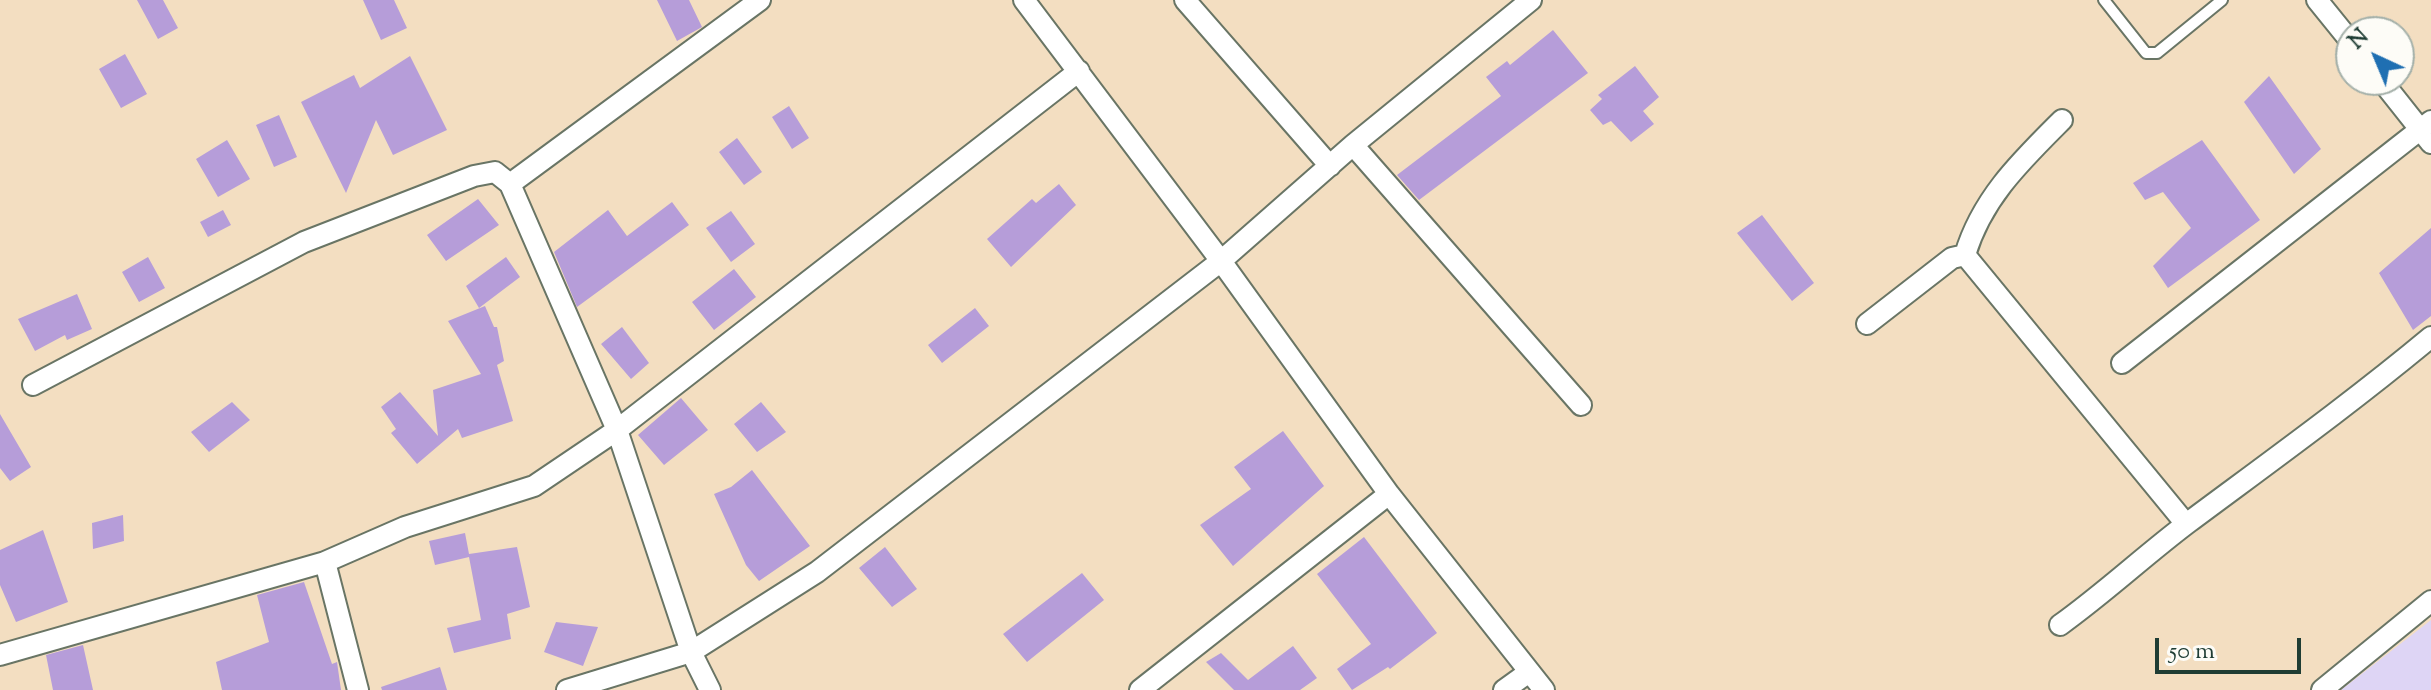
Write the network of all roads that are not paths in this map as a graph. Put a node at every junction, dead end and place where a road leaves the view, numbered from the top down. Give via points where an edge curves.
1 (760, 0) edge
2 (1024, 0) edge
3 (1185, 0) edge
4 (1531, 0) edge
5 (2104, 0) edge
6 (2222, 0) edge
7 (2317, 0) edge
8 (2335, 22) edge
9 (1079, 71) junction
10 (2396, 96) edge
11 (2062, 120) dead end
12 (2428, 131) edge
13 (1353, 145) junction
14 (1330, 166) junction
15 (510, 184) junction
16 (1965, 255) junction
17 (1221, 261) junction
18 (1867, 324) dead end
19 (2431, 337) edge
20 (2122, 363) dead end
21 (33, 385) dead end
22 (1581, 405) dead end
23 (617, 430) junction
24 (1389, 494) junction
25 (2186, 524) junction
26 (325, 562) junction
27 (2431, 601) edge
28 (2060, 625) dead end
29 (691, 652) junction
30 (0, 655) edge
31 (1529, 672) junction
32 (2326, 689) edge
33 (358, 690) edge
34 (567, 690) edge
35 (710, 690) edge
36 (1140, 690) edge
37 (1504, 690) edge
38 (1544, 690) edge

1 - 15 street
2 - 9 street
3 - 14 street
4 - 13 street
5 - 6 lane via 2146,53 2157,53
7 - 8 street
9 - 17 street
9 - 23 street
10 - 12 street
11 - 16 street via 1989,199
12 - 20 street
13 - 14 street
13 - 22 street
14 - 17 street
15 - 21 street via 495,172 474,176 304,242
15 - 23 street
16 - 18 street via 1952,258
16 - 25 street
17 - 24 street
17 - 29 street via 817,572
19 - 25 street via 2345,408
23 - 26 street via 534,486 405,527
23 - 29 street
24 - 31 street
24 - 36 street
25 - 28 street
26 - 30 street
26 - 33 street
27 - 32 street
29 - 34 street
29 - 35 street
31 - 37 street
31 - 38 street

